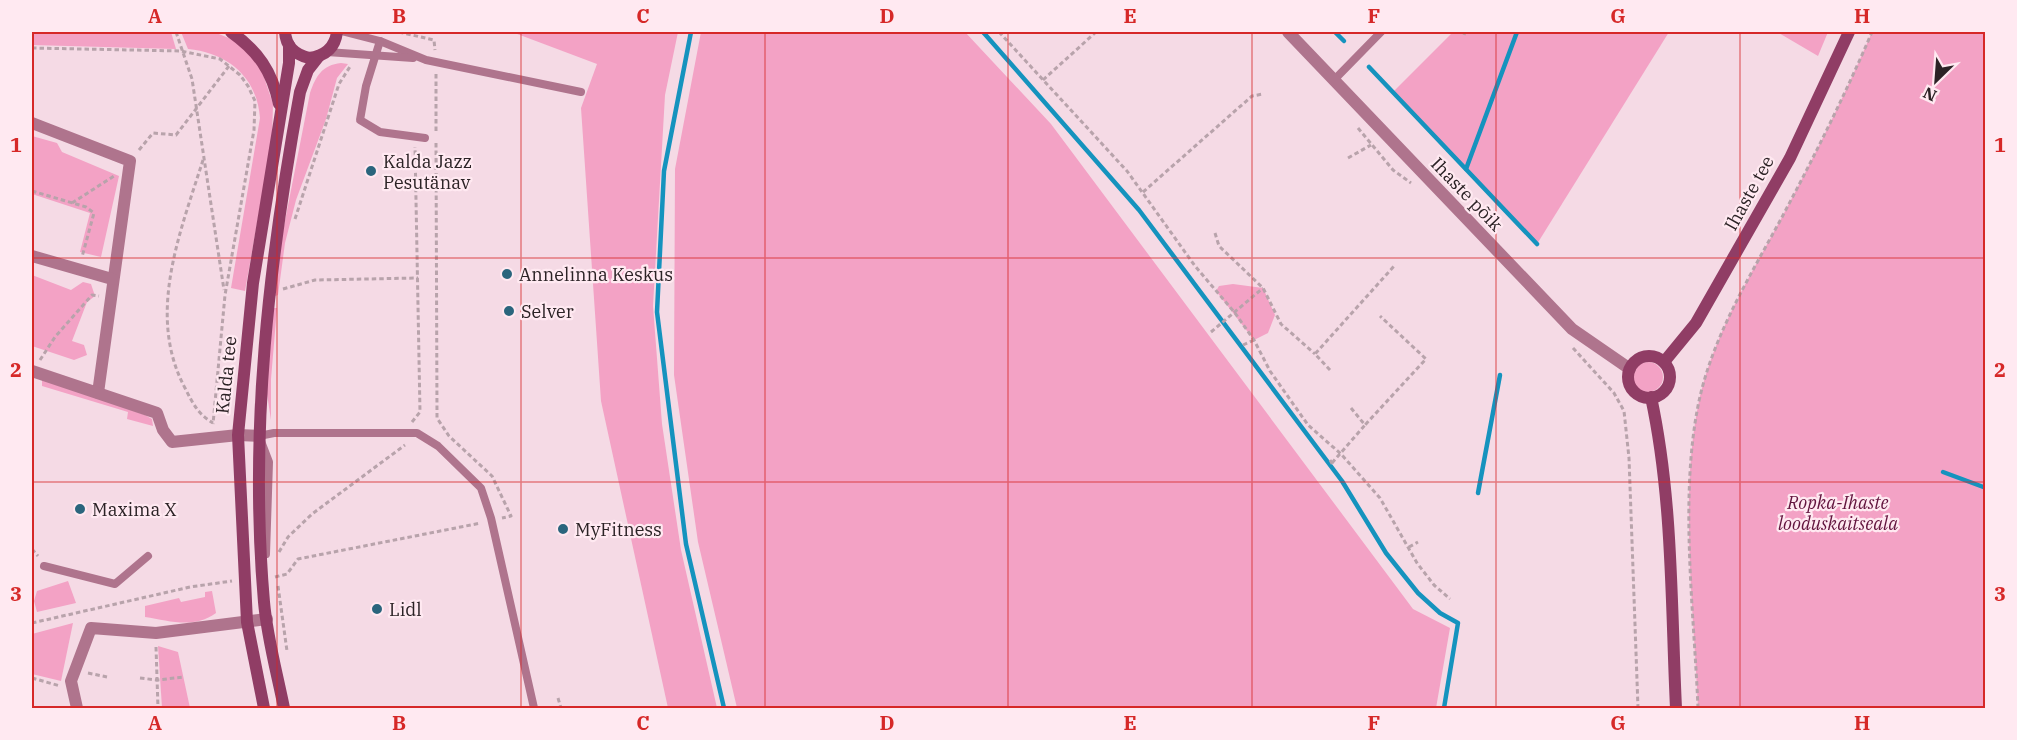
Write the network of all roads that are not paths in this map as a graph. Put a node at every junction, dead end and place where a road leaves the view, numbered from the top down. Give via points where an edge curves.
1 (231, 32) edge
2 (337, 32) edge
3 (345, 32) edge
4 (1288, 32) edge
5 (1382, 32) edge
6 (1849, 32) edge
7 (285, 36) edge
8 (380, 41) junction
9 (323, 54) junction
10 (374, 56) junction
11 (421, 58) junction
12 (1334, 80) junction
13 (581, 92) dead end
14 (280, 111) junction
15 (32, 123) edge
16 (425, 138) dead end
17 (32, 256) edge
18 (112, 279) junction
19 (1664, 362) junction
20 (1629, 369) junction
21 (33, 371) edge
22 (98, 393) junction
23 (1651, 398) junction
24 (238, 435) junction
25 (259, 436) junction
26 (148, 556) dead end
27 (44, 566) dead end
28 (267, 620) junction
29 (248, 622) junction
30 (77, 708) edge
31 (264, 708) edge
32 (284, 708) edge
33 (534, 708) edge
34 (1676, 708) edge

1 - 14 street via 254,49 269,70
2 - 9 street, Kalda tee via 332,47
3 - 8 lane
4 - 12 street, Ihaste põik
5 - 12 lane
6 - 19 street, Ihaste tee via 1785,167 1696,323
7 - 9 street via 300,56
7 - 14 street, Kalda tee via 289,63
8 - 10 lane
8 - 11 lane
9 - 10 lane
9 - 25 street, Kalda tee via 308,70 300,93 285,176 270,273
10 - 11 lane
10 - 16 lane via 360,120 380,132
11 - 13 lane
12 - 20 street, Ihaste põik via 1572,330
14 - 24 street, Kalda tee via 251,299
15 - 18 street via 130,163
17 - 18 street
18 - 22 street
19 - 20 street via 1645,356
19 - 23 street via 1670,374 1667,387
20 - 23 street via 1632,390
21 - 22 street
22 - 24 street via 157,413 172,441
23 - 34 street via 1660,441 1667,516
24 - 25 street
24 - 29 street, Kalda tee
25 - 28 street, Kalda tee
25 - 33 lane via 417,433 438,446 481,488
26 - 27 lane via 115,584
28 - 29 street
28 - 32 street, Kalda tee
29 - 30 street via 156,633 91,628 71,681
29 - 31 street, Kalda tee

